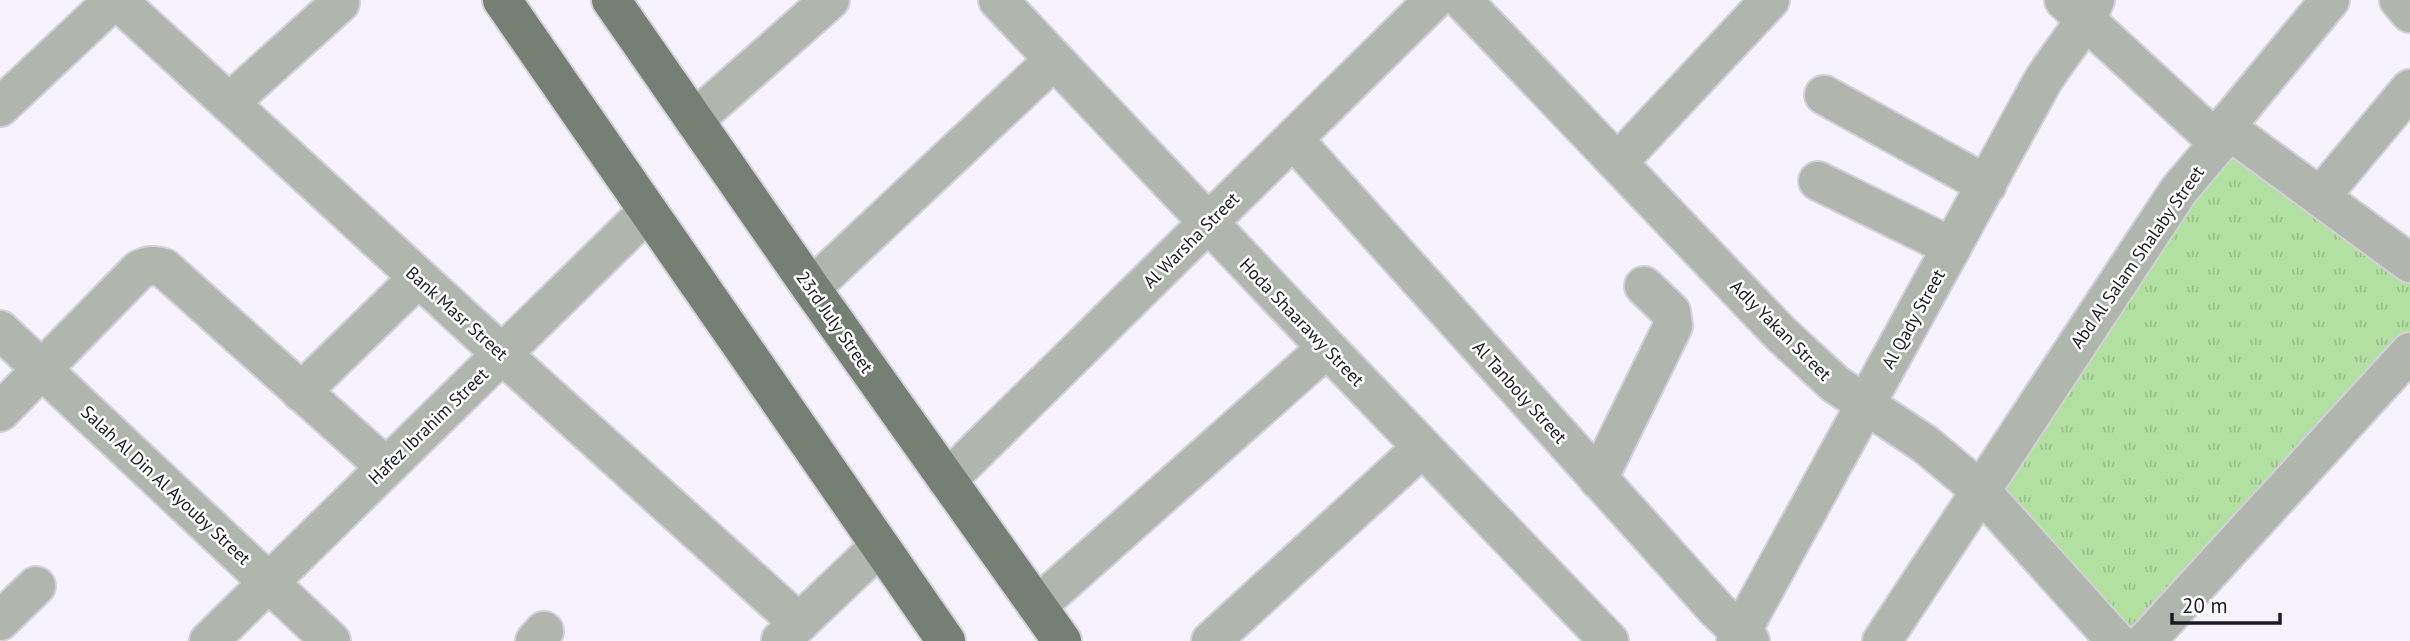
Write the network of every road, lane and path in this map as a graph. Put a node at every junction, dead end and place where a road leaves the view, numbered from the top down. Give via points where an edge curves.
1 (116, 0) edge
2 (502, 0) edge
3 (611, 0) edge
4 (830, 0) edge
5 (998, 0) edge
6 (1434, 0) edge
7 (1462, 0) edge
8 (1770, 0) edge
9 (2330, 0) edge
10 (2399, 0) edge
11 (340, 4) dead end
12 (2082, 7) edge
13 (2410, 13) edge
14 (1054, 60) junction
15 (2410, 89) edge
16 (1824, 95) dead end
17 (229, 103) junction
18 (0, 107) edge
19 (694, 120) junction
20 (2222, 135) junction
21 (1293, 139) junction
22 (1618, 162) junction
23 (1818, 181) dead end
24 (1987, 185) junction
25 (2320, 197) junction
26 (648, 211) junction
27 (1208, 223) junction
28 (1952, 247) junction
29 (2410, 263) edge
30 (418, 278) junction
31 (1644, 286) dead end
32 (811, 288) junction
33 (0, 330) edge
34 (1327, 348) junction
35 (2410, 352) edge
36 (502, 354) junction
37 (42, 370) junction
38 (301, 392) junction
39 (1865, 405) junction
40 (0, 412) edge
41 (1422, 448) junction
42 (386, 467) junction
43 (1598, 479) junction
44 (947, 480) junction
45 (1980, 490) junction
46 (880, 546) junction
47 (269, 582) junction
48 (36, 586) dead end
49 (1037, 606) junction
50 (0, 621) edge
51 (789, 632) edge
52 (1742, 638) edge
53 (209, 641) edge
54 (331, 641) edge
55 (946, 641) edge
56 (1062, 641) edge
57 (1211, 641) edge
58 (1609, 641) edge
59 (1882, 641) edge
60 (2116, 641) edge
61 (2146, 641) edge

1 - 17 street, Bank Masr Street
1 - 18 street
2 - 26 main road
3 - 19 main road, 23rd July Street
4 - 19 street
5 - 14 street, Hoda Shaarawy Street
6 - 21 street, Al Warsha Street
7 - 22 street, Adly Yakan Street
8 - 22 street
9 - 20 street, Abd Al Salam Shalaby Street
10 - 13 street
11 - 17 street
12 - 20 street
12 - 24 street, Al Qady Street
14 - 27 street, Hoda Shaarawy Street
14 - 32 street
15 - 25 street
16 - 24 street
17 - 30 street, Bank Masr Street
19 - 32 main road, 23rd July Street
20 - 25 street
20 - 45 street, Abd Al Salam Shalaby Street via 2159,218
21 - 27 street, Al Warsha Street
21 - 43 street, Al Tanboly Street
22 - 39 street, Adly Yakan Street via 1780,333
23 - 28 street
24 - 28 street, Al Qady Street
25 - 29 street
26 - 36 street, Hafez Ibrahim Street
26 - 46 main road
27 - 34 street, Hoda Shaarawy Street
27 - 44 street, Al Warsha Street
28 - 39 street, Al Qady Street
30 - 36 street, Bank Masr Street
30 - 38 street
31 - 43 street via 1671,312 1673,326
32 - 44 main road, 23rd July Street
33 - 37 street, Salah Al Din Al Ayouby Street
34 - 41 street, Hoda Shaarawy Street
34 - 49 street
35 - 61 street
36 - 42 street, Hafez Ibrahim Street
36 - 51 street, Bank Masr Street
37 - 38 street via 139,270 156,265
37 - 40 street
37 - 47 street, Salah Al Din Al Ayouby Street
38 - 42 street
39 - 45 street, Adly Yakan Street via 1925,444
39 - 52 street, Al Qady Street
41 - 57 street
41 - 58 street, Hoda Shaarawy Street
42 - 47 street, Hafez Ibrahim Street
43 - 52 street, Al Tanboly Street
44 - 49 main road, 23rd July Street
45 - 59 street, Abd Al Salam Shalaby Street
45 - 60 street, Adly Yakan Street
46 - 51 street
46 - 55 main road
47 - 53 street, Hafez Ibrahim Street
47 - 54 street, Salah Al Din Al Ayouby Street
48 - 50 street
49 - 56 main road, 23rd July Street

